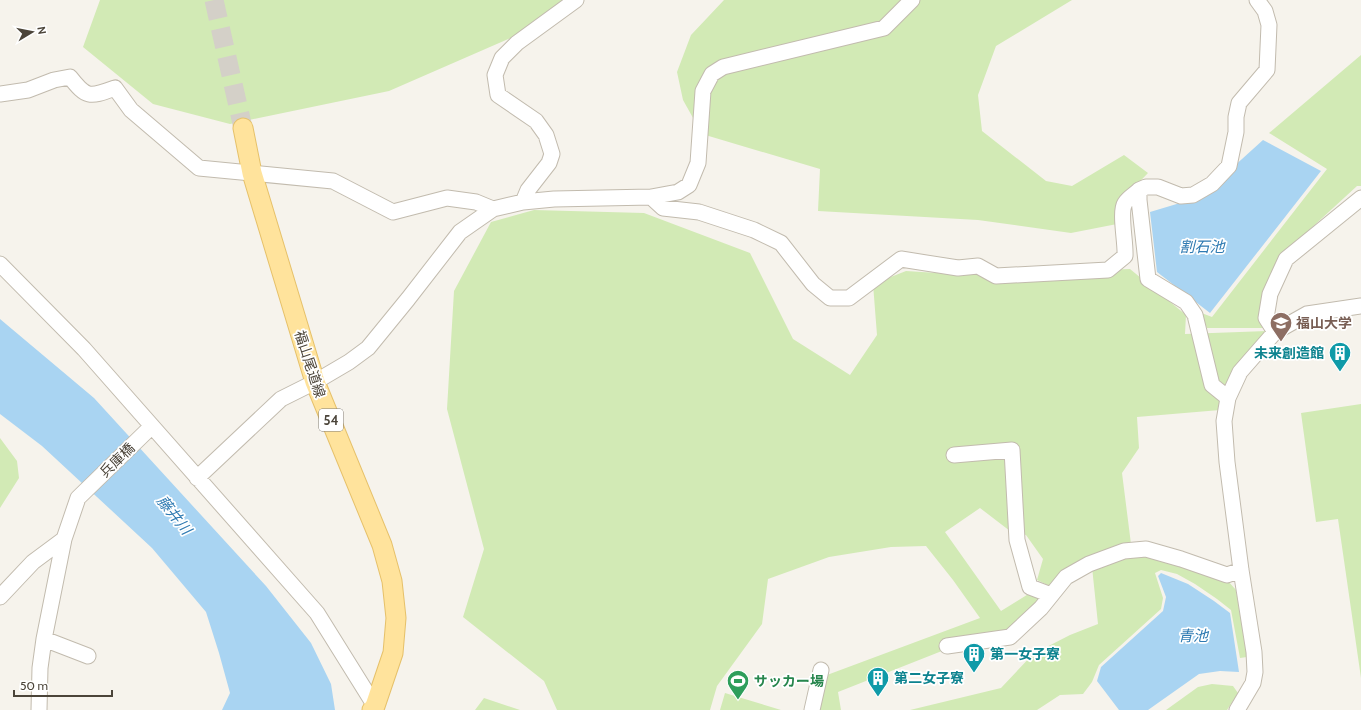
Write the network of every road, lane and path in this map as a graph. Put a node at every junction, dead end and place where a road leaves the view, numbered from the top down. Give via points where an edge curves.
1 (576, 0) edge
2 (912, 0) edge
3 (1258, 0) edge
4 (0, 94) edge
5 (243, 128) tunnel mouth
6 (252, 173) junction
7 (1139, 190) junction
8 (651, 197) junction
9 (1361, 198) edge
10 (524, 202) junction
11 (493, 209) junction
12 (0, 264) edge
13 (1361, 306) edge
14 (1275, 332) junction
15 (315, 382) junction
16 (1228, 398) junction
17 (148, 430) junction
18 (954, 455) dead end
19 (198, 478) junction
20 (64, 539) junction
21 (1241, 570) junction
22 (1051, 595) junction
23 (0, 597) edge
24 (44, 639) junction
25 (947, 646) dead end
26 (88, 656) dead end
27 (822, 670) dead end
28 (373, 708) edge
29 (39, 710) edge
30 (812, 710) edge
31 (1238, 710) edge

1 - 10 street via 517,44 502,58 495,74 498,95 536,121 546,135 552,154 549,163 528,190
2 - 8 street via 884,28 723,67 712,74 703,91 698,163 690,185 678,192
3 - 7 street via 1270,25 1268,70 1239,103 1229,166 1212,184 1193,195 1181,196 1158,187
4 - 6 street via 28,90 70,77 81,91 90,95 115,88 131,110 199,168
5 - 6 main road, 福山尾道線 / 54
6 - 11 street via 333,181 393,212 447,198 476,202
6 - 15 main road, 福山尾道線 / 54
7 - 8 street via 1125,202 1122,210 1125,256 1108,270 996,276 978,266 958,268 901,259 849,298 830,298 813,284 781,242 699,212 663,208
7 - 16 street via 1148,278 1186,302 1195,315 1212,385
8 - 10 street
9 - 14 street via 1286,259 1270,294 1266,318
10 - 11 street
11 - 15 street via 460,232 368,348
12 - 17 street via 84,349
13 - 14 street via 1306,314
14 - 16 street via 1240,372
15 - 19 street via 281,399
15 - 28 main road, 福山尾道線 / 54 via 382,545 392,581 396,618 393,653
16 - 21 street via 1224,422 1227,462
17 - 19 street
17 - 20 street, 兵庫橋 via 78,498
18 - 22 street via 1012,450 1017,540 1030,587
19 - 28 street via 317,613
20 - 23 street via 33,562
20 - 24 street, 兵庫橋
21 - 22 street via 1227,575 1181,558 1146,549 1124,550 1089,564 1066,577
21 - 31 street via 1255,672 1253,683
22 - 25 street via 1010,637
24 - 26 street
24 - 29 street, 兵庫橋
27 - 30 street

